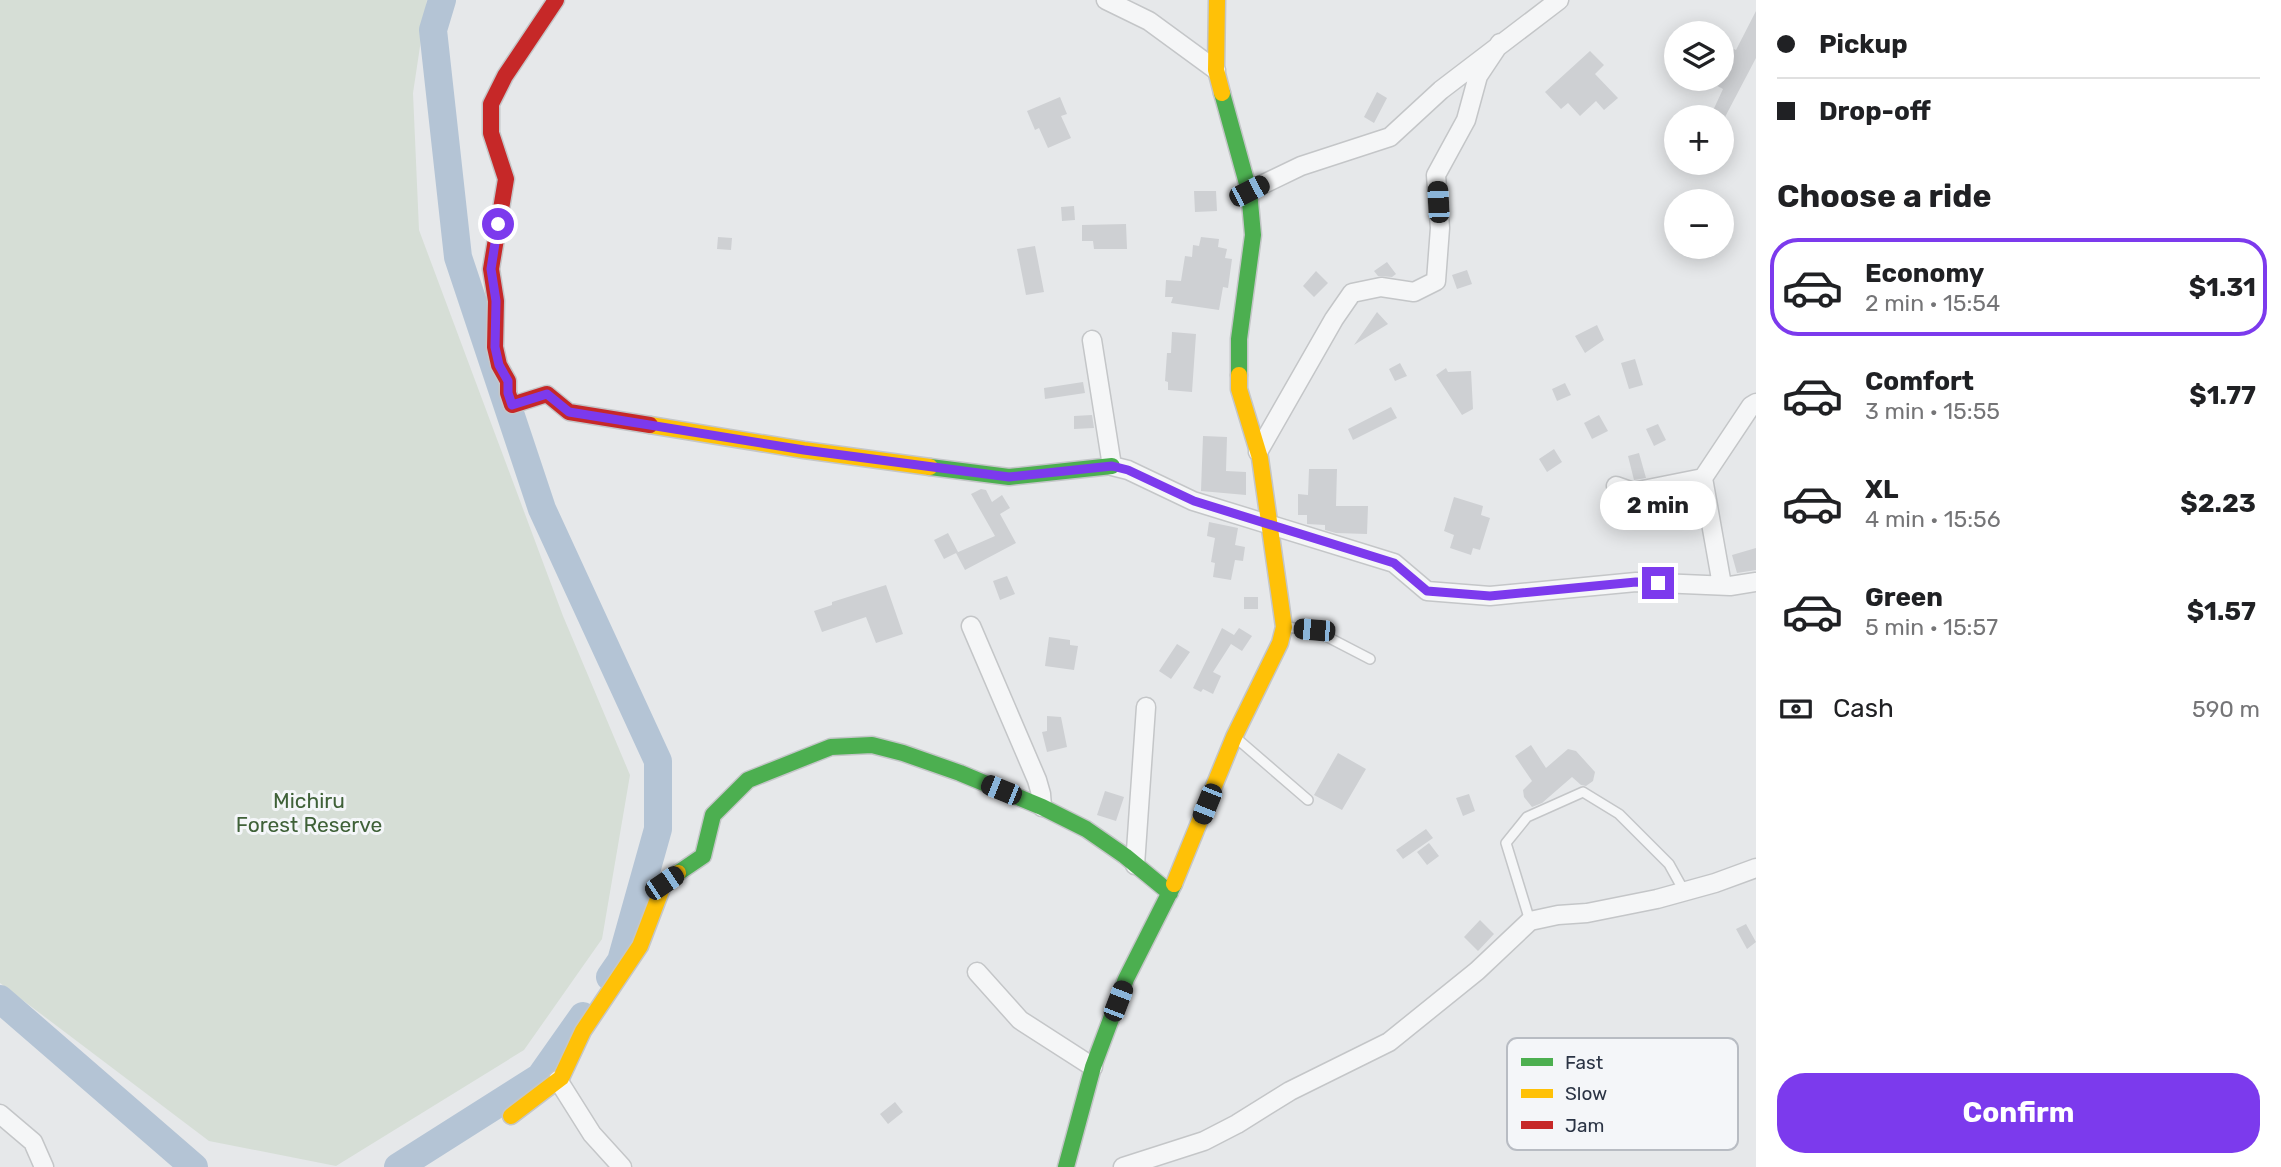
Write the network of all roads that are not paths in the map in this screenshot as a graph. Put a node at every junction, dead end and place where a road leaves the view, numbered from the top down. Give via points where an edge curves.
1 (556, 0) edge
2 (1106, 0) edge
3 (1217, 0) edge
4 (1559, 0) edge
5 (1500, 43) junction
6 (1216, 70) junction
7 (1249, 191) junction
8 (1092, 340) dead end
9 (1756, 403) edge
10 (1258, 452) junction
11 (1112, 466) junction
12 (1703, 478) junction
13 (1616, 486) dead end
14 (1272, 527) junction
15 (1756, 582) edge
16 (1722, 586) junction
17 (971, 626) dead end
18 (1284, 627) junction
19 (1370, 659) dead end
20 (1146, 707) dead end
21 (1234, 737) junction
22 (1308, 800) dead end
23 (1042, 807) junction
24 (1135, 865) junction
25 (1756, 867) edge
26 (1684, 891) junction
27 (1170, 893) junction
28 (1530, 921) junction
29 (976, 972) dead end
30 (1093, 1068) junction
31 (558, 1080) junction
32 (0, 1114) edge
33 (511, 1116) dead end
34 (44, 1167) edge
35 (622, 1167) edge
36 (1066, 1167) edge
37 (1123, 1167) edge

1 - 11 street via 491,104 491,133 506,179 491,269 495,347 512,405 547,394 569,412 1009,477
2 - 6 street via 1149,21
3 - 6 street
4 - 5 street
5 - 7 street via 1390,137 1301,166
5 - 10 street via 1478,76 1466,120 1436,175 1440,228 1436,281 1414,292 1381,287 1352,293
6 - 7 street
7 - 10 street via 1253,234 1239,339 1239,389
8 - 11 street
9 - 12 street
10 - 14 street
11 - 14 street
12 - 13 street via 1633,492
12 - 16 street
14 - 16 street via 1394,563 1427,591 1490,596 1636,582
14 - 18 street
15 - 16 street
17 - 23 street via 1037,779
18 - 19 lane via 1314,630
18 - 21 street
20 - 24 street
21 - 22 lane
21 - 27 street
23 - 24 street via 1086,829
23 - 31 street via 960,773 872,745 831,747 748,780 713,815 702,856 664,883 640,946 583,1031
24 - 27 street
25 - 26 street
26 - 28 street
26 - 28 lane via 1669,864 1619,814 1583,792 1527,817 1506,843
27 - 30 street via 1126,979
28 - 37 street via 1389,1042 1290,1091 1204,1141
29 - 30 street via 1020,1020
30 - 36 street
31 - 33 street
31 - 35 street via 592,1134
32 - 34 street via 33,1142

